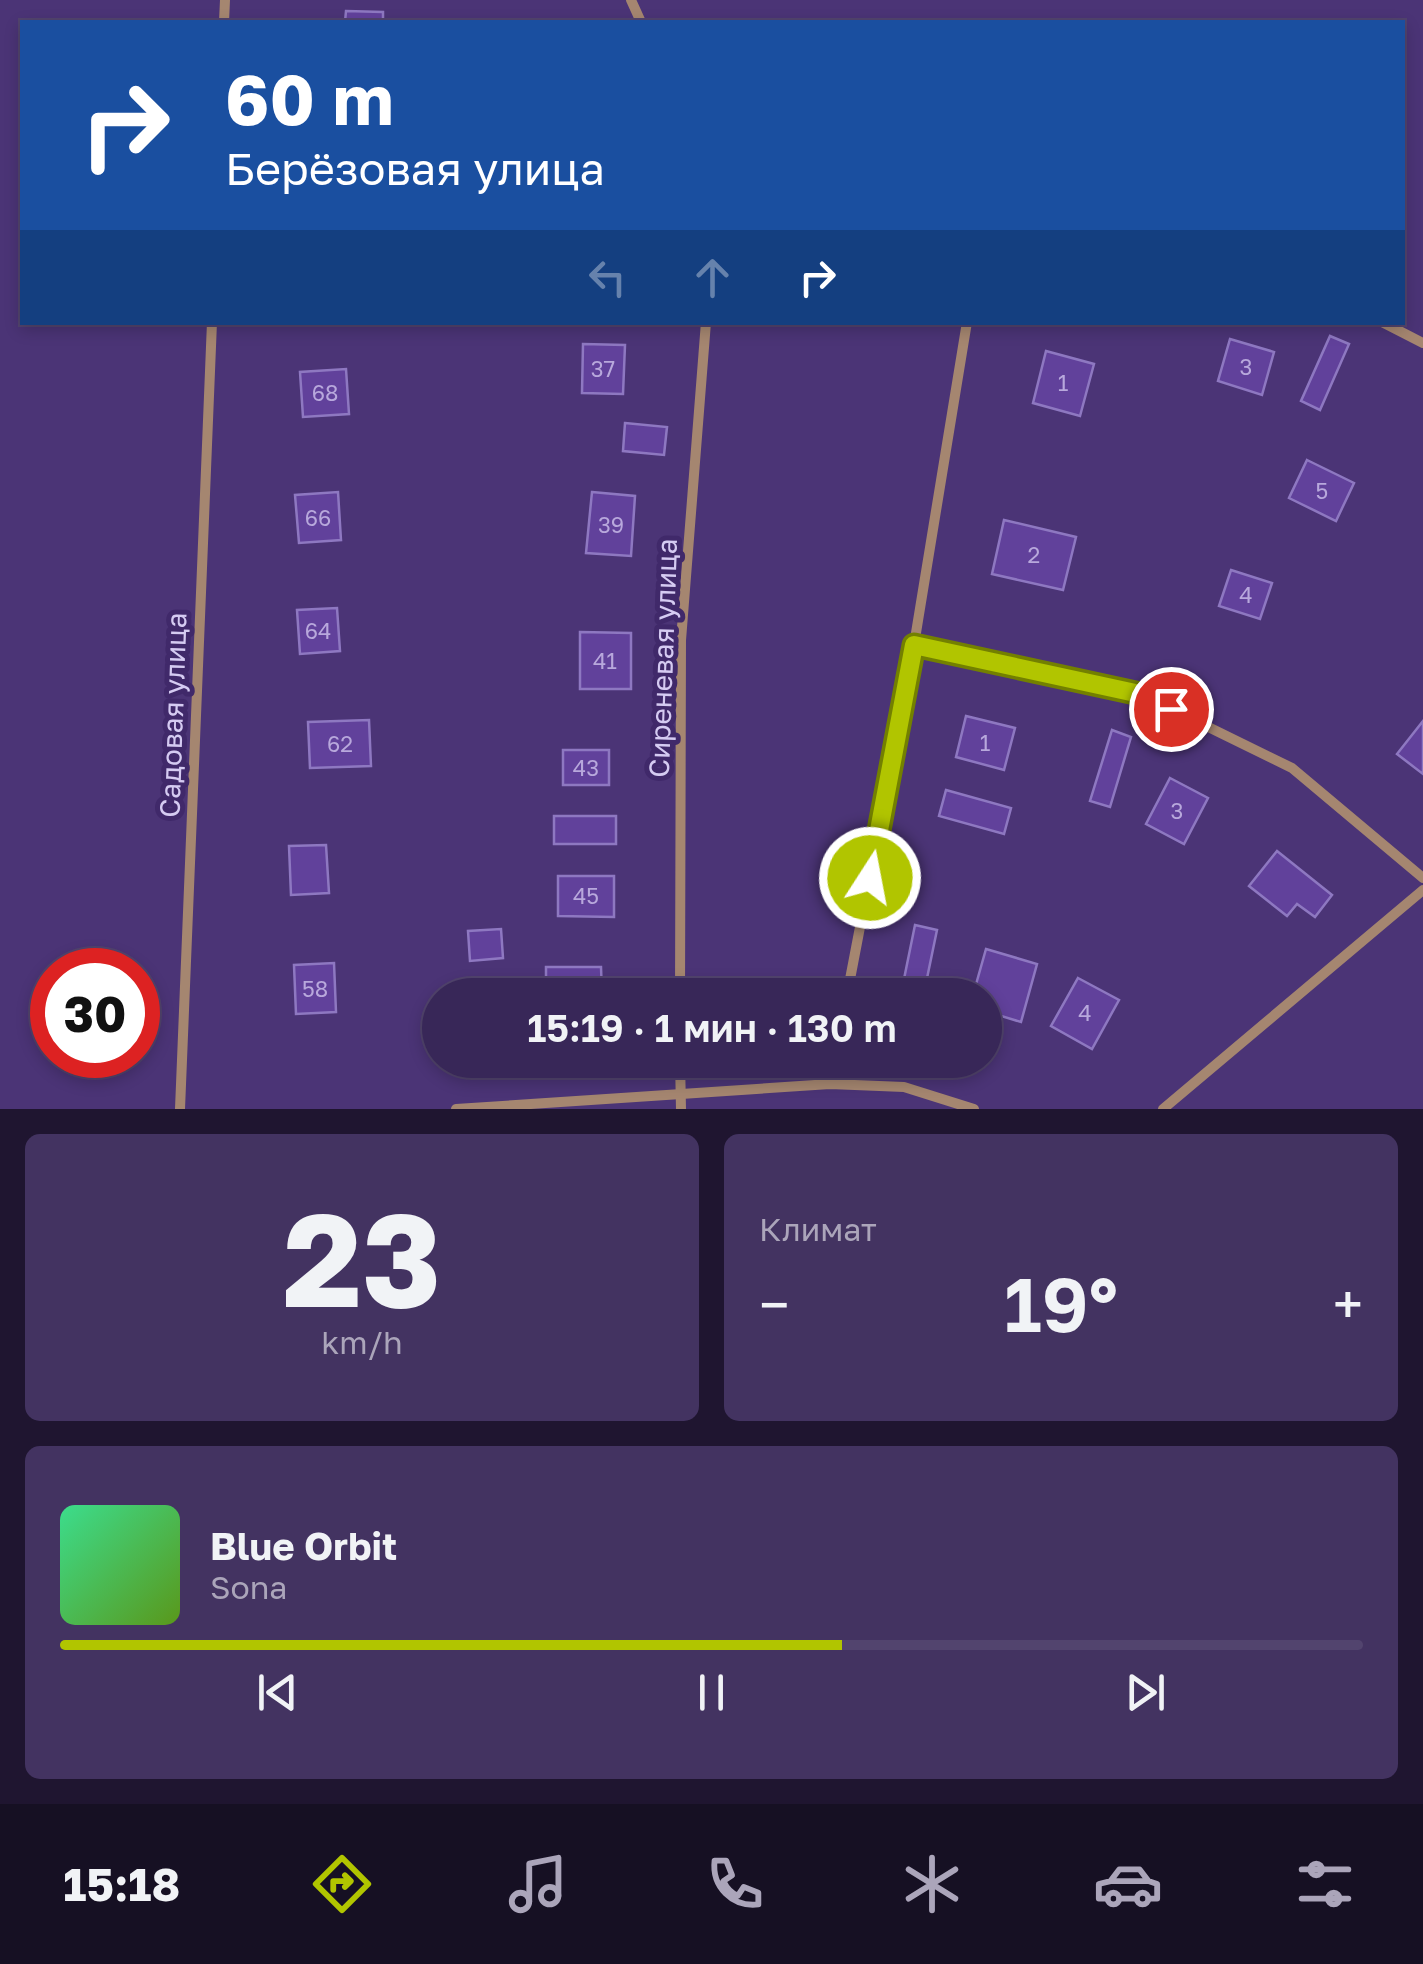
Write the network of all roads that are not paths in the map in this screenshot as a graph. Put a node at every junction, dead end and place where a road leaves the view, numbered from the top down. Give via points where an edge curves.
1 (212, 325) edge
2 (706, 325) edge
3 (967, 325) edge
4 (1388, 325) edge
5 (1423, 344) edge
6 (914, 645) junction
7 (1423, 878) edge
8 (1423, 890) edge
9 (680, 978) edge
10 (850, 978) edge
11 (680, 1078) edge
12 (831, 1078) edge
13 (830, 1084) junction
14 (680, 1094) junction
15 (180, 1109) edge
16 (456, 1109) edge
17 (682, 1109) edge
18 (974, 1109) edge
19 (1163, 1109) edge

1 - 15 street, Садовая улица
2 - 9 street, Сиреневая улица via 680,640
3 - 6 street
4 - 5 street
6 - 7 street via 1140,694 1292,768
6 - 10 street
8 - 19 street
11 - 14 street
12 - 13 street
13 - 14 street
13 - 18 street via 904,1087
14 - 16 street
14 - 17 street

